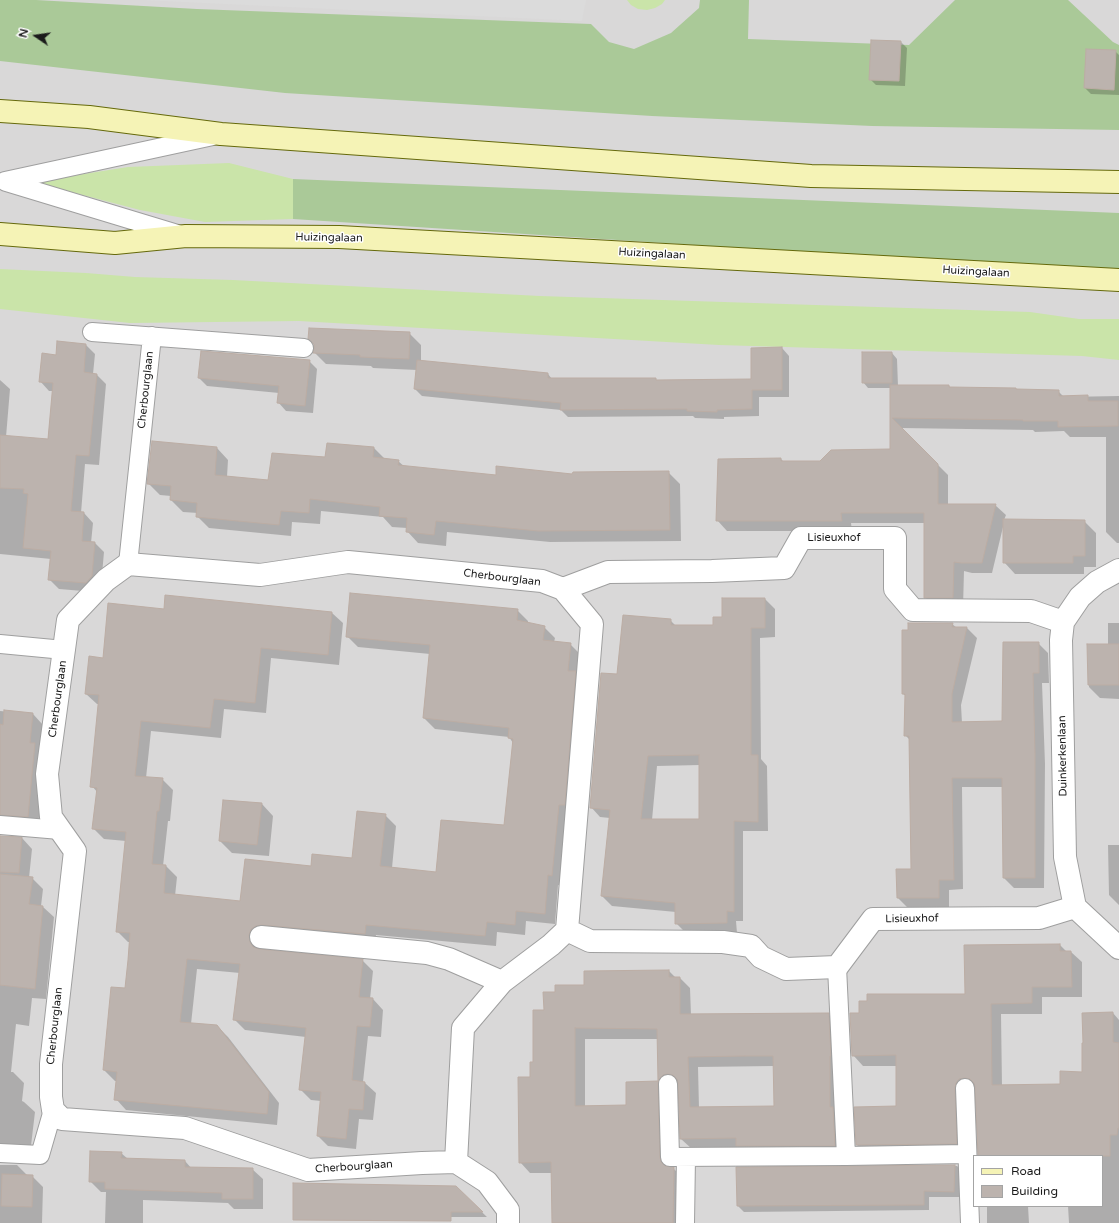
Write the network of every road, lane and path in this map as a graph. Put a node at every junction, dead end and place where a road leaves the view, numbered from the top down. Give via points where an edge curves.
1 (0, 111) edge
2 (221, 134) junction
3 (2, 181) edge
4 (1119, 182) edge
5 (0, 234) edge
6 (186, 236) junction
7 (1119, 280) edge
8 (92, 332) dead end
9 (152, 336) junction
10 (304, 348) dead end
11 (128, 564) junction
12 (1119, 570) edge
13 (563, 589) junction
14 (1063, 622) junction
15 (0, 644) edge
16 (64, 650) junction
17 (0, 825) edge
18 (60, 830) junction
19 (1075, 907) junction
20 (567, 930) junction
21 (261, 937) dead end
22 (1119, 948) edge
23 (837, 967) junction
24 (502, 982) junction
25 (668, 1084) dead end
26 (965, 1088) dead end
27 (53, 1110) junction
28 (0, 1152) edge
29 (967, 1154) junction
30 (846, 1156) junction
31 (686, 1157) junction
32 (456, 1162) junction
33 (508, 1223) edge
34 (686, 1223) edge
35 (970, 1223) edge

1 - 2 main road, Huizingalaan via 89,116
2 - 3 lane, Huizingalaan
2 - 4 main road, Huizingalaan via 811,176
3 - 6 lane, Huizingalaan
5 - 6 main road, Huizingalaan via 115,243
6 - 7 main road, Huizingalaan via 339,237
8 - 9 lane, Cherbourglaan
9 - 10 lane, Cherbourglaan
9 - 11 lane, Cherbourglaan
11 - 13 street, Cherbourglaan via 260,575 348,562 542,581
11 - 16 street, Cherbourglaan via 106,580 68,620
12 - 14 street, Duinkerkenlaan via 1097,582 1080,597
13 - 14 street, Lisieuxhof via 608,572 784,568 801,538 895,538 895,589 913,610 1031,611
13 - 20 street, Cherbourglaan via 592,624
14 - 19 street, Duinkerkenlaan via 1061,640 1065,857
15 - 16 lane
16 - 18 street, Cherbourglaan via 47,774 51,817
17 - 18 lane
18 - 27 street, Cherbourglaan via 75,851 51,1064
19 - 22 street
19 - 23 street, Lisieuxhof via 1039,918 873,919
20 - 23 street via 590,941 724,942 751,946 761,957 786,970
20 - 24 street
21 - 24 street via 427,953
23 - 30 lane
24 - 32 street via 463,1028
25 - 31 lane via 670,1157
26 - 29 lane
27 - 28 lane via 40,1155
27 - 32 street, Cherbourglaan via 62,1119 185,1128 308,1170
29 - 30 lane
29 - 35 lane
30 - 31 lane
31 - 34 lane
32 - 33 street via 488,1182 508,1210

